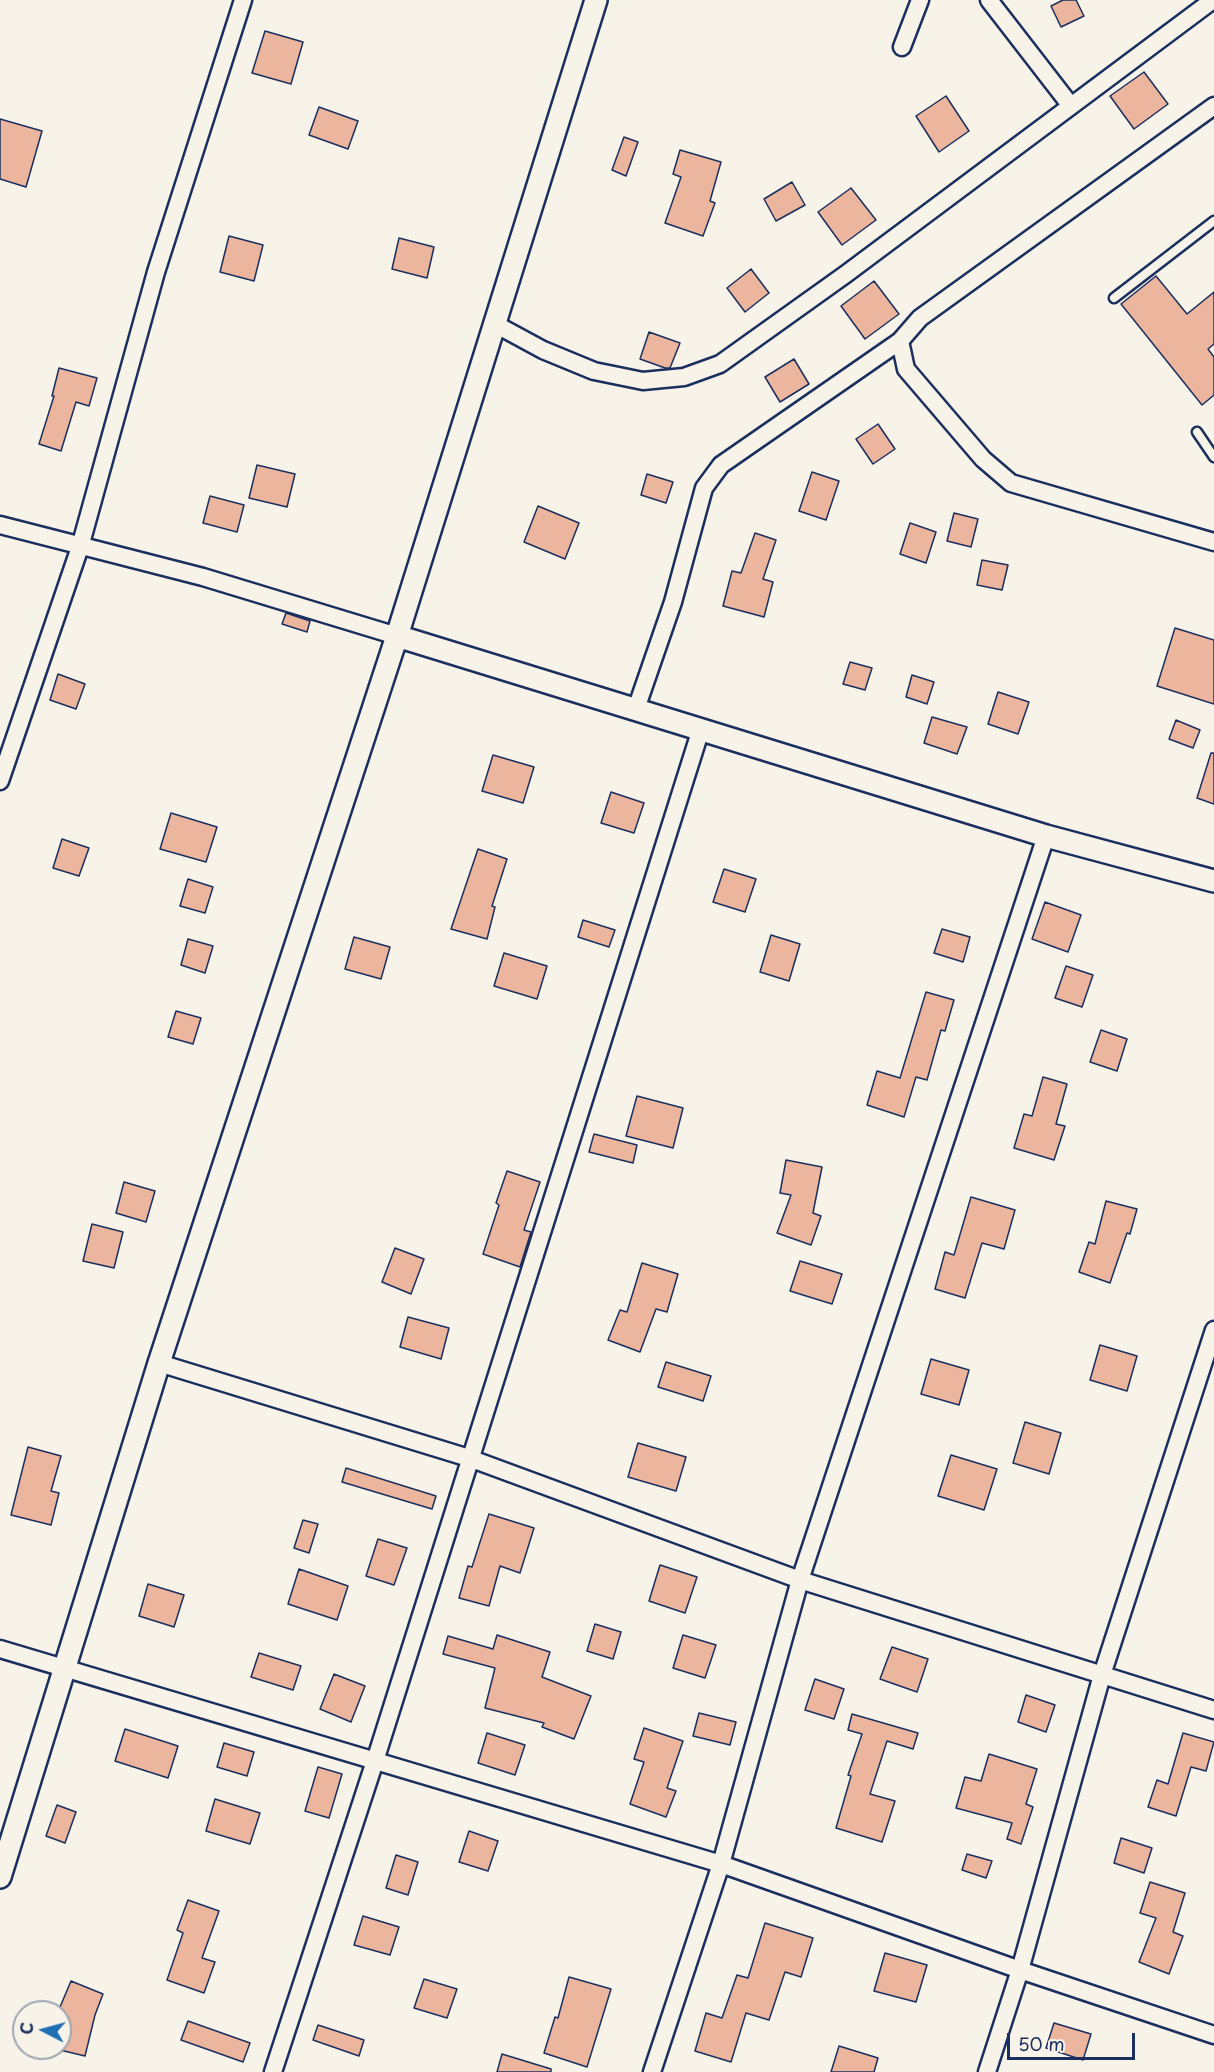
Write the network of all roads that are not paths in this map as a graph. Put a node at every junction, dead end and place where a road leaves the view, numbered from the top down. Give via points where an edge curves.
1 (243, 0) edge
2 (596, 0) edge
3 (920, 0) edge
4 (988, 0) edge
5 (1213, 0) edge
6 (902, 47) dead end
7 (1071, 106) junction
8 (1214, 106) edge
9 (1214, 221) edge
10 (1114, 298) dead end
11 (495, 324) junction
12 (900, 340) junction
13 (1197, 432) dead end
14 (1214, 457) edge
15 (0, 525) edge
16 (1214, 542) edge
17 (80, 547) junction
18 (397, 636) junction
19 (636, 709) junction
20 (701, 729) junction
21 (0, 781) edge
22 (1046, 836) junction
23 (1214, 881) edge
24 (1214, 1330) edge
25 (159, 1363) junction
26 (469, 1458) junction
27 (800, 1580) junction
28 (0, 1649) edge
29 (64, 1668) junction
30 (1102, 1675) junction
31 (1214, 1710) edge
32 (375, 1761) junction
33 (720, 1864) junction
34 (0, 1877) edge
35 (1020, 1970) junction
36 (1214, 2035) edge
37 (273, 2072) edge
38 (652, 2072) edge
39 (987, 2072) edge

1 - 17 street via 156,272
2 - 11 street
3 - 6 street
4 - 7 street
5 - 7 street
7 - 11 street via 720,364 684,377 643,381 594,371
8 - 12 street via 920,318
9 - 10 lane
11 - 18 street
12 - 16 street via 906,369 983,459 1011,483
12 - 19 street via 721,465 704,488 673,602
13 - 14 lane
15 - 17 street
17 - 18 street via 203,577
17 - 21 street
18 - 19 street
18 - 25 street
19 - 20 street
20 - 22 street
20 - 26 street
22 - 23 street
22 - 27 street
24 - 30 street
25 - 26 street
25 - 29 street
26 - 27 street
26 - 32 street
27 - 30 street
27 - 33 street
28 - 29 street
29 - 32 street
29 - 34 street
30 - 31 street
30 - 35 street
32 - 33 street
32 - 37 street
33 - 35 street
33 - 38 street
35 - 36 street
35 - 39 street

